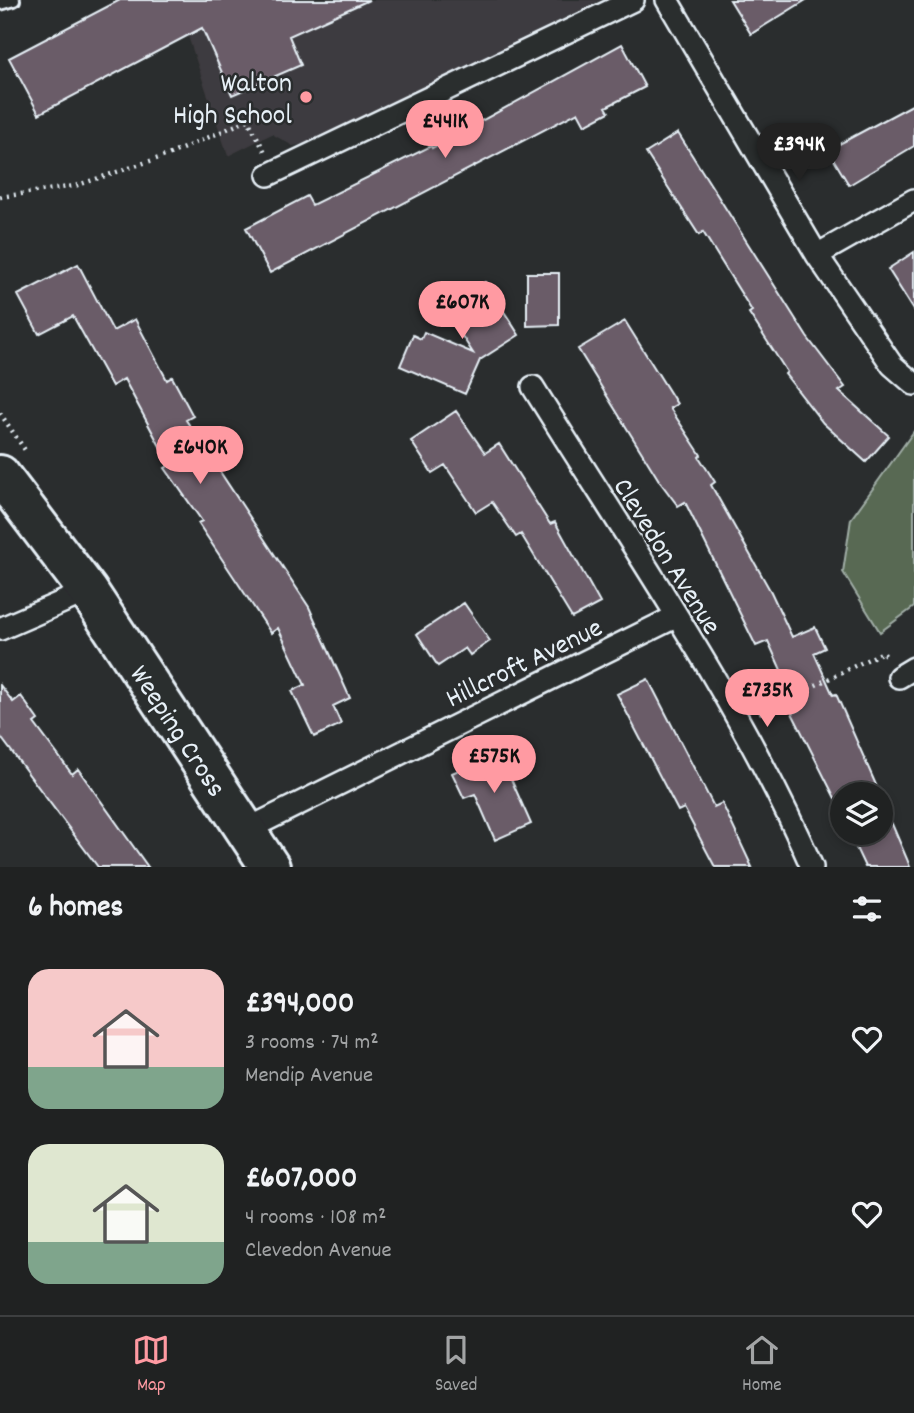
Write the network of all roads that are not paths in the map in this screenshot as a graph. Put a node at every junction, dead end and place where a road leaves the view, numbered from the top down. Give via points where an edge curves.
1 (14, 0) edge
2 (634, 0) edge
3 (667, 0) edge
4 (0, 4) edge
5 (272, 173) road end
6 (914, 200) edge
7 (817, 255) junction
8 (914, 384) edge
9 (533, 387) dead end
10 (0, 475) edge
11 (88, 591) junction
12 (674, 617) junction
13 (0, 629) edge
14 (246, 830) junction
15 (270, 867) edge
16 (812, 867) edge

1 - 4 lane
2 - 5 street
3 - 7 street
6 - 7 street
7 - 8 street via 892,365
9 - 12 street, Clevedon Avenue
10 - 11 highway, Weeping Cross
11 - 13 street
11 - 14 highway, Weeping Cross
12 - 14 street, Hillcroft Avenue
12 - 16 street, Clevedon Avenue via 740,723
14 - 15 highway, Weeping Cross

